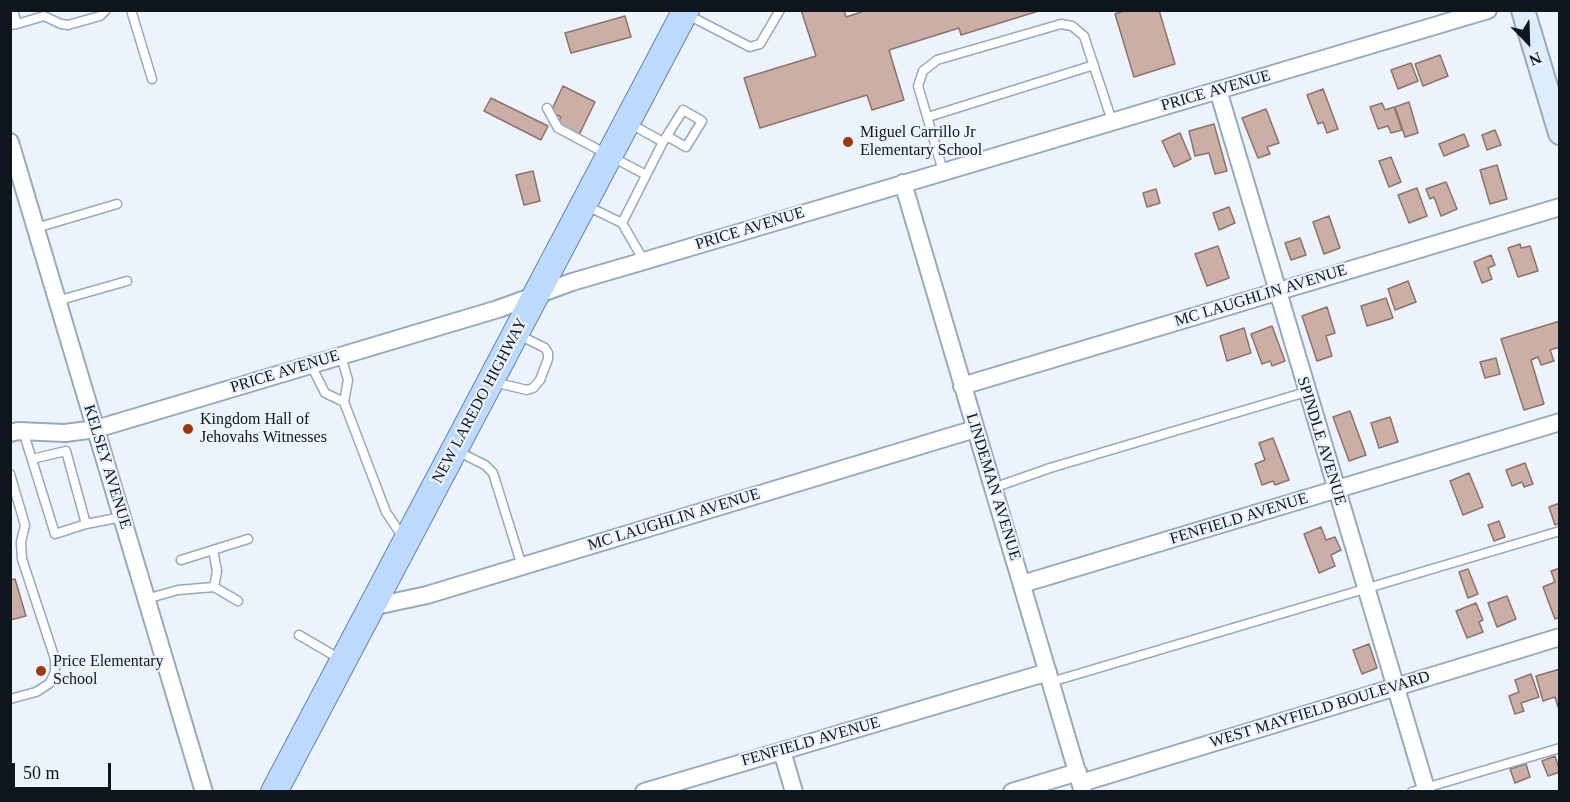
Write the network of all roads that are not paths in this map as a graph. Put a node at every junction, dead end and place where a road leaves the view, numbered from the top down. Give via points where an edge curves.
1 (13, 10) edge
2 (106, 10) edge
3 (131, 10) edge
4 (780, 10) edge
5 (1488, 10) edge
6 (1523, 10) edge
7 (685, 12) edge
8 (14, 25) edge
9 (1094, 65) junction
10 (152, 79) dead end
11 (1218, 90) junction
12 (1554, 95) edge
13 (547, 108) dead end
14 (928, 117) junction
15 (1112, 121) junction
16 (627, 122) junction
17 (1560, 133) edge
18 (665, 139) junction
19 (10, 142) edge
20 (609, 155) junction
21 (943, 171) junction
22 (646, 175) junction
23 (903, 183) junction
24 (117, 204) dead end
25 (584, 204) junction
26 (1560, 207) edge
27 (622, 223) junction
28 (36, 228) junction
29 (644, 261) junction
30 (127, 281) dead end
31 (1277, 291) junction
32 (536, 296) junction
33 (57, 301) junction
34 (515, 334) junction
35 (341, 356) junction
36 (311, 365) junction
37 (490, 381) junction
38 (962, 386) junction
39 (1306, 392) junction
40 (344, 402) junction
41 (1560, 422) edge
42 (96, 429) junction
43 (975, 429) junction
44 (17, 432) edge
45 (454, 449) junction
46 (32, 459) junction
47 (10, 474) edge
48 (993, 488) junction
49 (1336, 490) junction
50 (122, 517) junction
51 (86, 524) junction
52 (1560, 531) edge
53 (248, 539) dead end
54 (406, 541) junction
55 (213, 550) junction
56 (181, 560) dead end
57 (522, 566) junction
58 (1022, 584) junction
59 (214, 587) junction
60 (1366, 588) junction
61 (146, 599) junction
62 (238, 601) dead end
63 (371, 607) junction
64 (299, 635) dead end
65 (1560, 637) edge
66 (343, 661) junction
67 (1050, 677) junction
68 (1395, 687) junction
69 (10, 699) edge
70 (1560, 748) edge
71 (782, 751) junction
72 (1080, 782) edge
73 (1421, 790) edge
74 (204, 792) edge
75 (274, 792) edge
76 (644, 792) edge
77 (794, 792) edge
78 (1012, 792) edge

1 - 8 lane
2 - 8 lane via 100,16 68,25 44,16
3 - 10 lane
4 - 7 lane via 760,44 750,47
5 - 11 street, PRICE AVENUE
6 - 12 main road
7 - 16 main road, NEW LAREDO HIGHWAY
9 - 14 lane
9 - 14 lane via 1084,36 1072,26 1061,24 937,60 923,71 918,86
9 - 15 lane
11 - 15 street, PRICE AVENUE
11 - 31 street, SPINDLE AVENUE
12 - 17 main road
13 - 20 lane via 558,128
14 - 21 lane
15 - 21 street, PRICE AVENUE
16 - 18 lane
16 - 20 main road, NEW LAREDO HIGHWAY
18 - 18 lane via 683,110 702,121 686,147
18 - 22 lane
19 - 28 street, KELSEY AVENUE
20 - 22 lane
20 - 25 main road, NEW LAREDO HIGHWAY
21 - 23 street, PRICE AVENUE
22 - 27 lane
23 - 29 street, PRICE AVENUE
23 - 38 street, LINDEMAN AVENUE
24 - 28 lane
25 - 27 lane
25 - 32 main road, NEW LAREDO HIGHWAY
26 - 31 street, MC LAUGHLIN AVENUE
27 - 29 lane
28 - 33 street, KELSEY AVENUE
29 - 32 street, PRICE AVENUE
30 - 33 lane
31 - 38 street, MC LAUGHLIN AVENUE
31 - 39 street, SPINDLE AVENUE
32 - 34 main road, NEW LAREDO HIGHWAY
32 - 35 street, PRICE AVENUE
33 - 42 street, KELSEY AVENUE
34 - 37 main road, NEW LAREDO HIGHWAY
34 - 37 lane via 548,353 540,380 527,390
35 - 36 street, PRICE AVENUE
35 - 40 lane via 348,380
36 - 40 lane via 326,393
36 - 42 street, PRICE AVENUE
37 - 45 main road, NEW LAREDO HIGHWAY
38 - 43 street, LINDEMAN AVENUE
39 - 48 lane
39 - 49 street, SPINDLE AVENUE
40 - 54 lane via 386,512
41 - 49 street, FENFIELD AVENUE
42 - 44 street, PRICE AVENUE
42 - 50 street, KELSEY AVENUE
43 - 48 street, LINDEMAN AVENUE
43 - 57 street, MC LAUGHLIN AVENUE
44 - 46 lane
45 - 54 main road, NEW LAREDO HIGHWAY
45 - 57 lane via 493,473
46 - 51 lane via 66,451
46 - 51 lane via 55,534
47 - 69 lane via 25,525 22,559 55,659 50,683 36,692
48 - 58 street, LINDEMAN AVENUE
49 - 58 street, FENFIELD AVENUE
49 - 60 street, SPINDLE AVENUE
50 - 51 lane
50 - 61 street, KELSEY AVENUE
52 - 60 lane
53 - 55 lane
54 - 63 main road, NEW LAREDO HIGHWAY
55 - 56 lane
55 - 59 lane via 217,571
57 - 63 street, MC LAUGHLIN AVENUE via 427,595
58 - 67 street, LINDEMAN AVENUE
59 - 61 lane via 178,590
59 - 62 lane
60 - 67 lane
60 - 68 street, SPINDLE AVENUE
61 - 74 street, KELSEY AVENUE
63 - 66 main road, NEW LAREDO HIGHWAY
64 - 66 lane
65 - 68 street, WEST MAYFIELD BOULEVARD
66 - 75 main road, NEW LAREDO HIGHWAY
67 - 71 street, FENFIELD AVENUE
67 - 72 street, LINDEMAN AVENUE
68 - 72 street, WEST MAYFIELD BOULEVARD
68 - 73 street, SPINDLE AVENUE
70 - 73 lane
71 - 76 street, FENFIELD AVENUE
71 - 77 street
72 - 78 street, WEST MAYFIELD BOULEVARD

